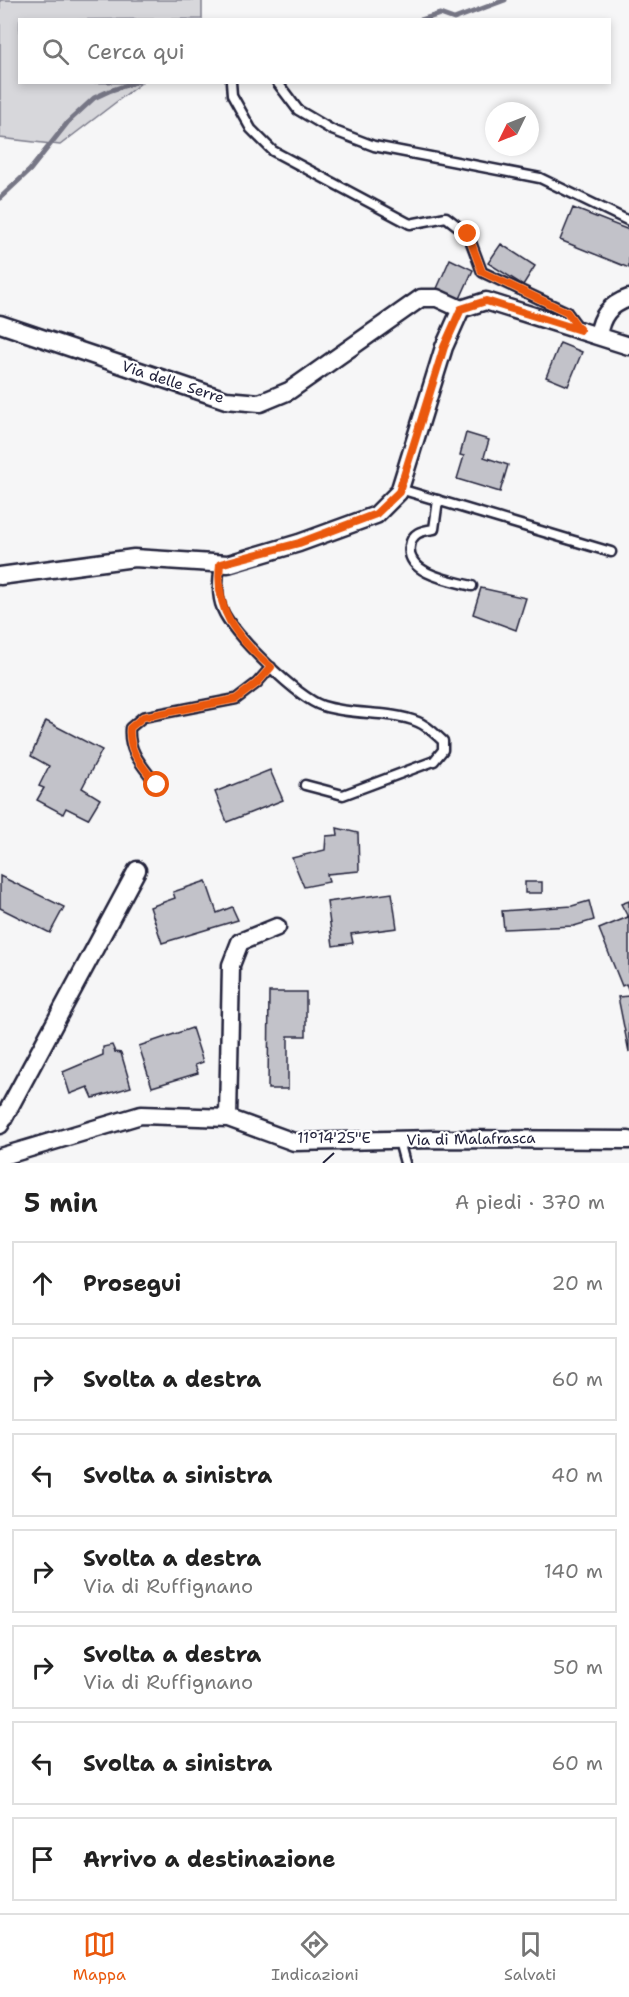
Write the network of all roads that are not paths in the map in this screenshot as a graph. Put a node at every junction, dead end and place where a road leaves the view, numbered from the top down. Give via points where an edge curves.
1 (231, 84) edge
2 (279, 84) edge
3 (629, 221) edge
4 (629, 298) edge
5 (461, 309) junction
6 (0, 324) edge
7 (580, 330) junction
8 (598, 336) junction
9 (629, 346) edge
10 (400, 489) junction
11 (438, 500) junction
12 (611, 552) dead end
13 (220, 564) junction
14 (0, 576) edge
15 (472, 586) dead end
16 (271, 667) junction
17 (157, 785) dead end
18 (304, 785) dead end
19 (137, 870) dead end
20 (277, 927) dead end
21 (228, 1118) junction
22 (0, 1125) edge
23 (629, 1140) edge
24 (399, 1141) junction
25 (0, 1157) edge
26 (405, 1163) edge

1 - 7 lane via 232,95 251,129 273,151 410,224 446,217 468,234 482,272 567,312
2 - 3 lane via 298,110 332,130 374,146 540,178
4 - 8 street via 607,310
5 - 6 street, Via delle Serre via 437,298 421,298 289,391 260,403 226,400
5 - 7 street via 486,301
5 - 10 street via 444,347
7 - 8 street
8 - 9 street
10 - 11 lane
10 - 13 street via 376,514 299,543
11 - 12 lane
11 - 15 lane via 434,529 411,538 409,550 416,565 425,572
13 - 14 street via 134,558
13 - 16 lane via 218,587 222,609 233,627
16 - 17 lane via 236,699 143,717 130,728 133,754
16 - 18 lane via 322,706 405,718 426,726 443,741 443,750 434,761 343,795
19 - 22 street
20 - 21 street via 240,942 231,965
21 - 24 street, Via di Malafrasca via 294,1142
21 - 25 street, Via di Malafrasca via 141,1115
23 - 24 street, Via di Malafrasca
24 - 26 lane

